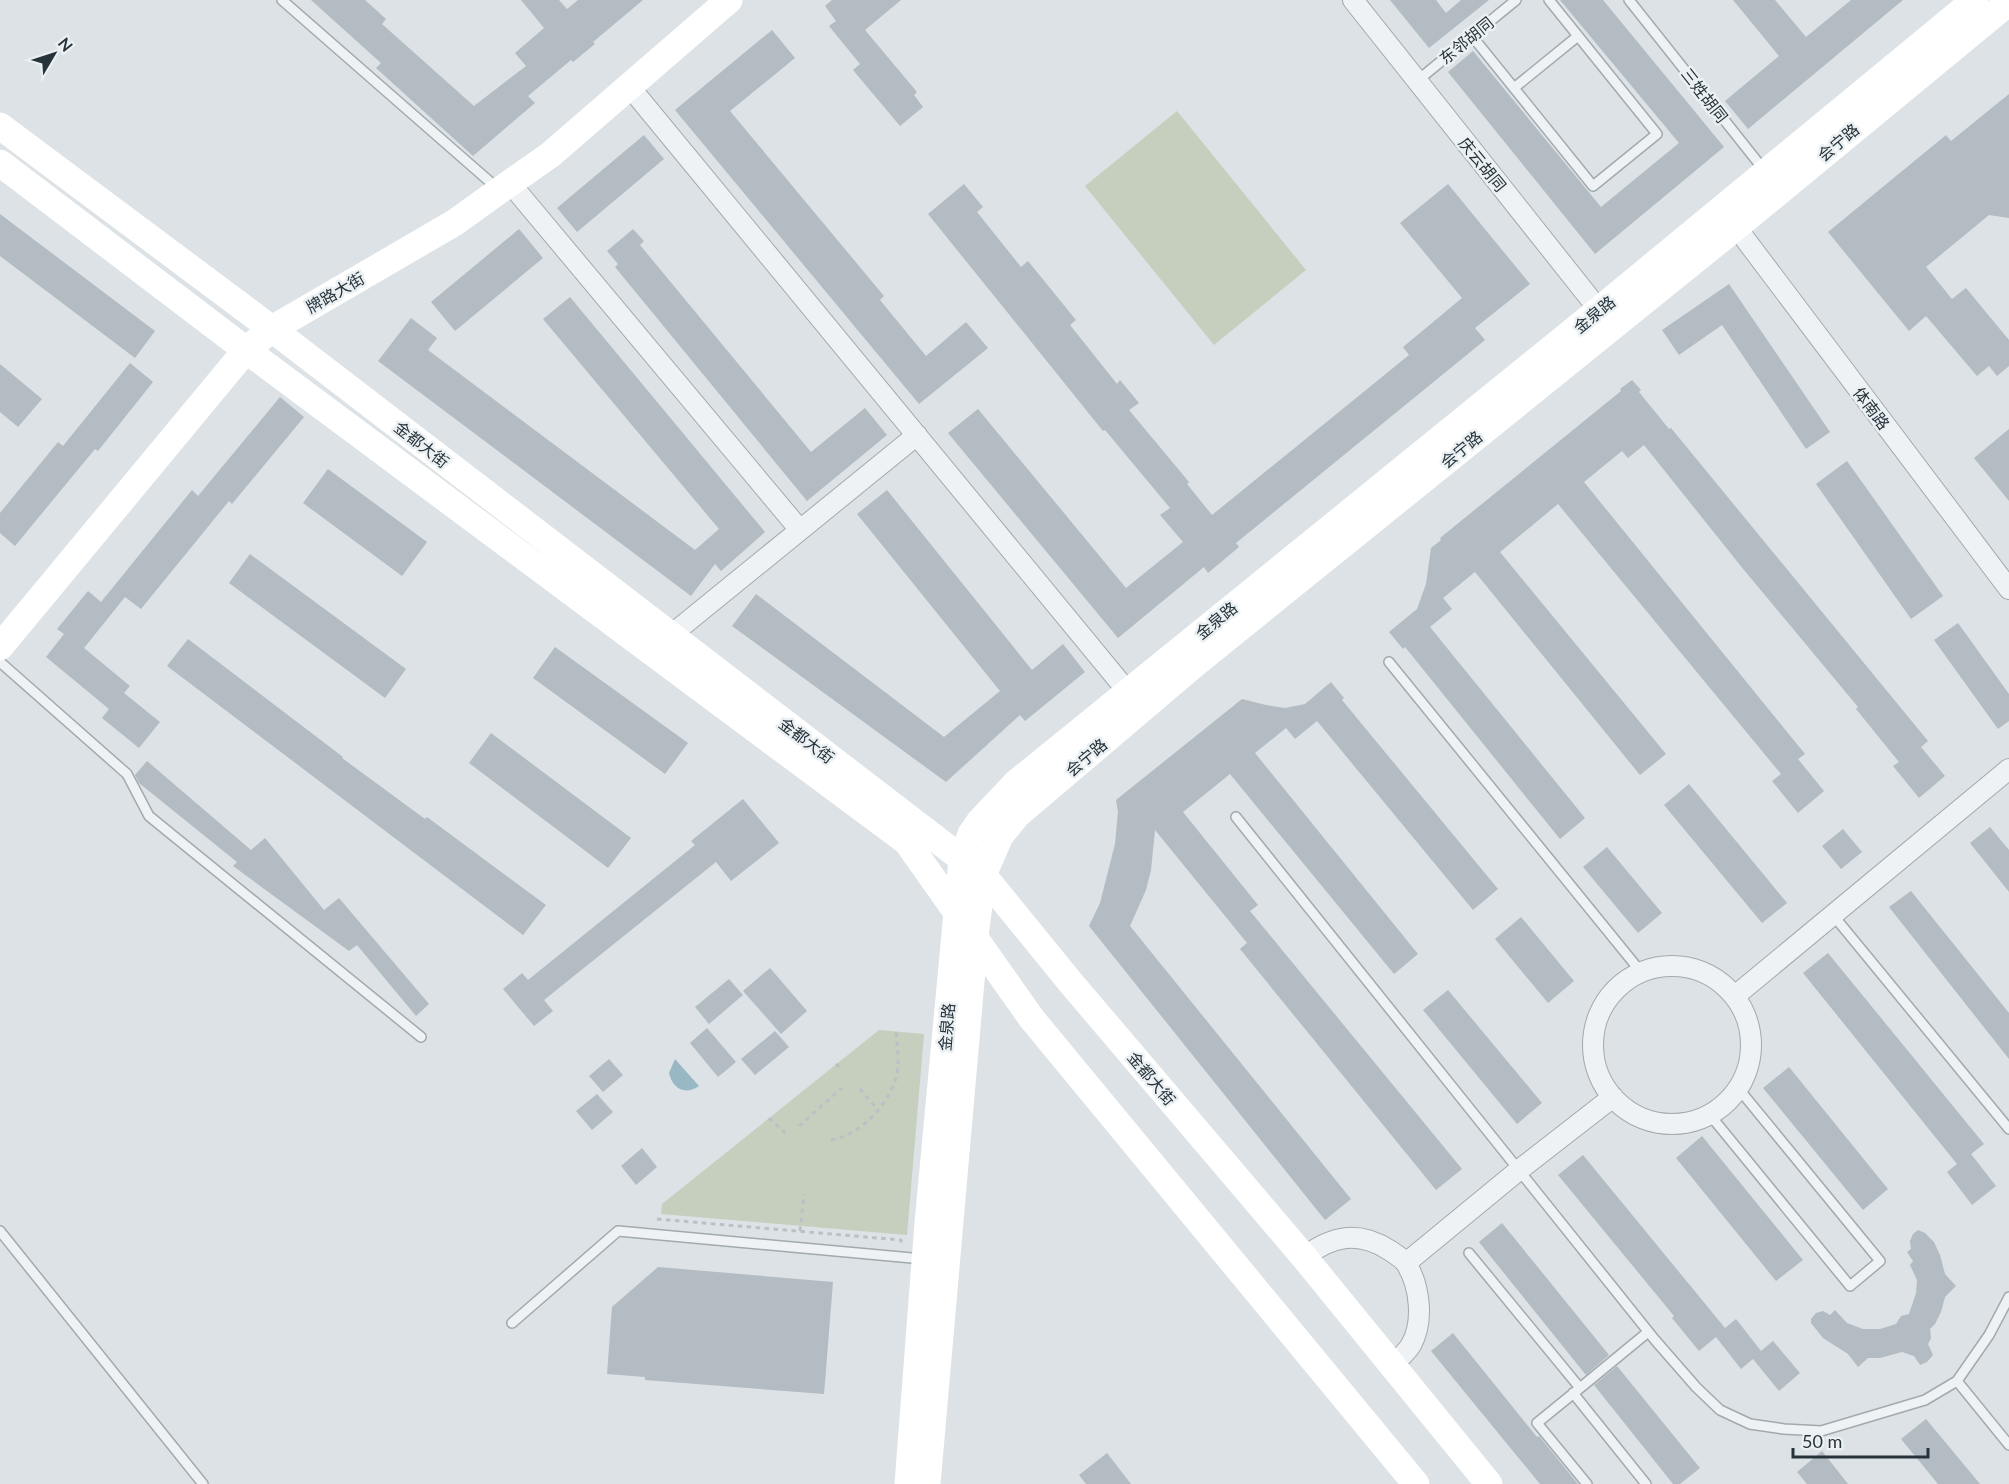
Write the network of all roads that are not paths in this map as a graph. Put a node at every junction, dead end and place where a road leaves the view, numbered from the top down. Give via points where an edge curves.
1 (282, 0) edge
2 (729, 0) edge
3 (1353, 0) edge
4 (1516, 0) edge
5 (1549, 0) edge
6 (1629, 0) edge
7 (1993, 5) edge
8 (1472, 36) junction
9 (1578, 36) junction
10 (1417, 81) junction
11 (629, 86) junction
12 (1514, 88) junction
13 (0, 126) edge
14 (0, 163) edge
15 (1773, 181) junction
16 (505, 187) junction
17 (1736, 227) junction
18 (1606, 318) junction
19 (272, 329) junction
20 (246, 350) junction
21 (917, 435) junction
22 (800, 530) junction
23 (2009, 589) edge
24 (671, 635) junction
25 (0, 647) edge
26 (0, 662) edge
27 (1389, 662) dead end
28 (1128, 692) junction
29 (2009, 768) edge
30 (1236, 817) dead end
31 (973, 867) junction
32 (957, 911) junction
33 (1833, 915) junction
34 (975, 936) junction
35 (1641, 972) junction
36 (1735, 996) junction
37 (421, 1037) dead end
38 (1738, 1088) junction
39 (1613, 1098) junction
40 (1710, 1115) junction
41 (2009, 1129) edge
42 (1519, 1170) junction
43 (0, 1231) edge
44 (1469, 1253) dead end
45 (1304, 1257) junction
46 (912, 1258) junction
47 (1406, 1263) junction
48 (2009, 1297) edge
49 (512, 1323) dead end
50 (1648, 1332) junction
51 (1392, 1365) junction
52 (1957, 1381) junction
53 (1576, 1390) junction
54 (2009, 1445) edge
55 (203, 1484) edge
56 (908, 1484) edge
57 (927, 1484) edge
58 (1416, 1484) edge
59 (1489, 1484) edge
60 (1587, 1484) edge
61 (1646, 1484) edge

1 - 16 lane
2 - 11 main road, 牌路大街
3 - 10 street, 庆云胡同
4 - 8 lane, 东邻胡同
5 - 9 lane
6 - 15 lane, 三姓胡同
7 - 15 main road, 金泉路
8 - 10 lane, 东邻胡同
8 - 12 lane
9 - 12 lane
9 - 12 lane via 1657,134 1593,186
10 - 18 street, 庆云胡同
11 - 16 main road, 牌路大街
11 - 21 street
13 - 19 main road, 金都大街
14 - 20 main road, 金都大街
15 - 17 main road, 会宁路
15 - 18 main road, 金泉路
16 - 19 main road, 牌路大街 via 454,223
16 - 22 street
17 - 18 main road, 会宁路
17 - 23 street, 体南路
18 - 28 main road, 金泉路
18 - 31 main road, 会宁路 via 1017,815
19 - 20 main road, 牌路大街
19 - 24 main road, 金都大街
20 - 25 main road, 牌路大街
20 - 32 main road, 金都大街 via 907,842
21 - 22 street
21 - 28 street
22 - 24 street
24 - 31 main road, 金都大街
26 - 37 lane via 127,774 149,816
27 - 35 lane
28 - 31 main road, 金泉路 via 997,802 971,834
29 - 33 street
30 - 42 lane
31 - 32 main road, 金泉路
31 - 34 main road, 会宁路
31 - 45 main road, 金都大街
32 - 34 main road, 金都大街
32 - 46 main road, 金泉路
33 - 36 street
33 - 41 lane
34 - 57 main road, 金泉路
34 - 58 main road, 金都大街 via 1032,1019
35 - 36 street via 1665,966 1696,969
35 - 39 street via 1610,995 1596,1023 1593,1055 1603,1085
36 - 38 street via 1751,1038 1748,1069
38 - 40 street
38 - 40 lane via 1880,1261 1850,1286
39 - 40 street via 1651,1122 1681,1124
39 - 42 street
42 - 47 street
42 - 50 lane
43 - 55 lane
44 - 53 lane
45 - 47 street via 1330,1240 1345,1238 1379,1244
45 - 51 main road, 金都大街
46 - 49 lane via 618,1231
46 - 56 main road, 金泉路
47 - 51 street via 1418,1295 1416,1335
48 - 52 lane
50 - 52 lane via 1720,1410 1750,1424 1784,1430 1821,1431 1924,1400
50 - 53 lane
51 - 59 main road, 金都大街
52 - 54 lane
53 - 60 lane via 1537,1423
53 - 61 lane

